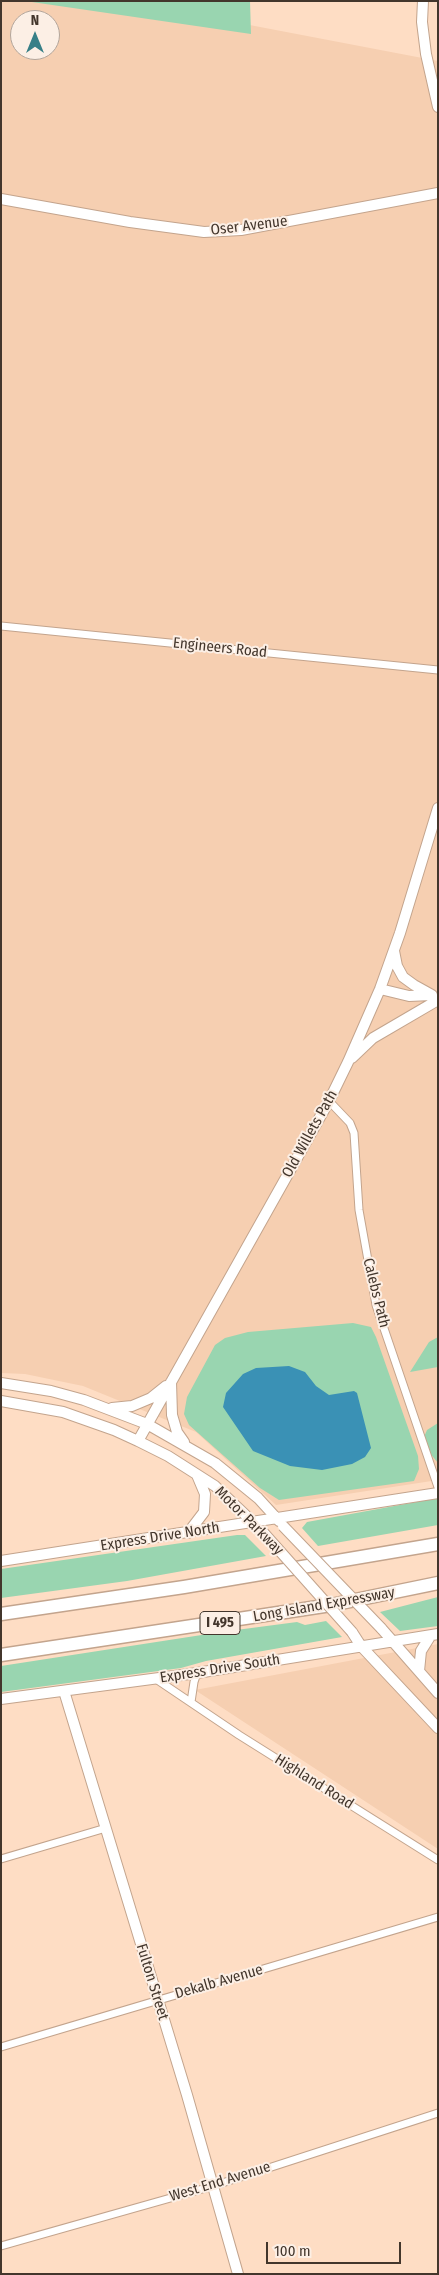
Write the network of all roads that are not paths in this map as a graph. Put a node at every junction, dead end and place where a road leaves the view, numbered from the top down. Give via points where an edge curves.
1 (423, 1) edge
2 (438, 107) edge
3 (438, 193) edge
4 (1, 199) edge
5 (1, 626) edge
6 (438, 670) edge
7 (438, 808) edge
8 (394, 950) junction
9 (380, 989) junction
10 (436, 995) edge
11 (348, 1062) junction
12 (329, 1101) junction
13 (171, 1382) junction
14 (1, 1383) edge
15 (1, 1401) edge
16 (107, 1408) junction
17 (147, 1424) junction
18 (138, 1441) junction
19 (186, 1445) junction
20 (197, 1475) junction
21 (438, 1487) edge
22 (438, 1493) edge
23 (254, 1522) junction
24 (280, 1522) junction
25 (188, 1532) junction
26 (438, 1544) edge
27 (1, 1561) edge
28 (438, 1583) edge
29 (1, 1614) edge
30 (435, 1634) edge
31 (392, 1641) junction
32 (361, 1646) junction
33 (1, 1655) edge
34 (419, 1671) junction
35 (198, 1673) junction
36 (156, 1679) junction
37 (64, 1691) junction
38 (438, 1693) edge
39 (1, 1699) edge
40 (192, 1702) junction
41 (438, 1728) edge
42 (106, 1828) junction
43 (1, 1859) edge
44 (438, 1860) edge
45 (438, 1918) edge
46 (157, 2000) junction
47 (1, 2047) edge
48 (438, 2113) edge
49 (212, 2186) junction
50 (1, 2246) edge
51 (238, 2274) edge

1 - 2 main road via 426,54
3 - 4 main road, Oser Avenue via 241,230 204,232 138,224
5 - 6 street, Engineers Road
7 - 8 main road, Old Willets Path
8 - 9 main road, Old Willets Path
8 - 10 main road via 403,976
9 - 10 main road via 409,996
9 - 11 main road, Old Willets Path
10 - 11 main road via 373,1038
11 - 12 main road, Old Willets Path
12 - 13 main road, Old Willets Path
12 - 21 street, Calebs Path via 350,1123 354,1133 359,1210 376,1305
13 - 16 main road via 151,1398 132,1406
13 - 17 main road, Old Willets Path
13 - 19 main road via 172,1415 177,1432
14 - 16 main road, Motor Parkway via 51,1391
15 - 18 main road, Motor Parkway via 63,1412
16 - 17 main road, Motor Parkway
17 - 18 main road, Old Willets Path
17 - 19 main road, Motor Parkway
18 - 20 main road, Motor Parkway
19 - 24 main road, Motor Parkway via 241,1483
20 - 23 main road, Motor Parkway via 215,1486
20 - 25 main road via 204,1494 204,1512
22 - 24 main road, Express Drive North
23 - 24 main road, Express Drive North
23 - 25 main road, Express Drive North
23 - 32 main road, Motor Parkway, bridge
24 - 31 main road, Motor Parkway, bridge
25 - 27 main road, Express Drive North
26 - 29 highway
28 - 33 highway, Long Island Expressway / I 495 via 332,1605
30 - 31 main road, Express Drive South
30 - 34 main road via 421,1651
31 - 32 main road, Express Drive South
31 - 34 main road, Motor Parkway
32 - 35 main road, Express Drive South
32 - 41 main road, Motor Parkway
34 - 38 main road, Motor Parkway
35 - 36 main road, Express Drive South
35 - 40 street
36 - 37 main road, Express Drive South
36 - 40 street, Highland Road
37 - 39 main road, Express Drive South
37 - 42 main road, Fulton Street
40 - 44 street, Highland Road
42 - 43 street
42 - 46 main road, Fulton Street
45 - 46 street, Dekalb Avenue
46 - 47 street, Dekalb Avenue
46 - 49 main road, Fulton Street
48 - 49 street, West End Avenue
49 - 50 street, West End Avenue
49 - 51 main road, Fulton Street

